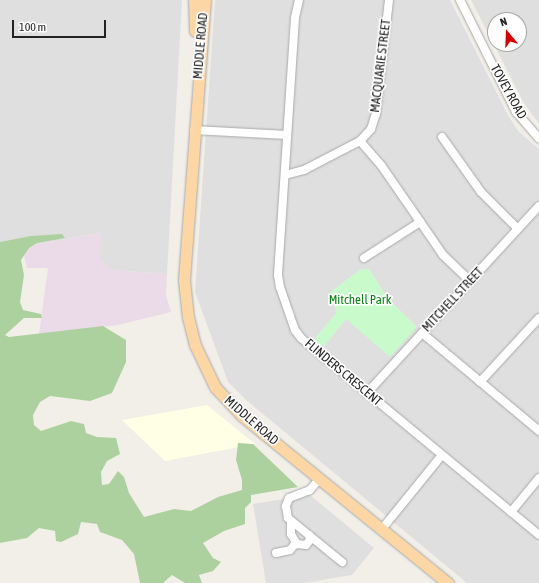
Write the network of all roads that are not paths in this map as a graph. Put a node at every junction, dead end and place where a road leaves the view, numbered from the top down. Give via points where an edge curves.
1 (205, 0) edge
2 (299, 0) edge
3 (389, 0) edge
4 (460, 0) edge
5 (195, 2) edge
6 (197, 92) junction
7 (194, 130) junction
8 (287, 135) junction
9 (442, 137) dead end
10 (539, 138) edge
11 (360, 141) junction
12 (285, 175) junction
13 (539, 206) edge
14 (420, 222) junction
15 (518, 229) junction
16 (364, 258) dead end
17 (470, 281) junction
18 (539, 318) edge
19 (422, 333) junction
20 (480, 382) junction
21 (367, 393) junction
22 (539, 431) edge
23 (442, 455) junction
24 (320, 478) junction
25 (539, 478) edge
26 (511, 512) junction
27 (291, 522) junction
28 (382, 529) junction
29 (309, 535) junction
30 (539, 535) edge
31 (296, 543) junction
32 (276, 553) dead end
33 (342, 562) dead end
34 (448, 583) edge

1 - 6 main road, MIDDLE ROAD
2 - 8 street, FLINDERS CRESCENT via 295,18
3 - 11 street, MACQUARIE STREET via 376,114 371,129
4 - 10 street, TOVEY ROAD via 516,112
5 - 6 main road, MIDDLE ROAD
6 - 7 main road, MIDDLE ROAD
7 - 8 street
7 - 24 main road, MIDDLE ROAD via 184,280 188,317 195,345 208,375 224,398
8 - 12 street, FLINDERS CRESCENT
9 - 15 street via 481,192
11 - 12 street, MACQUARIE STREET via 304,170
11 - 14 street via 381,165
12 - 21 street, FLINDERS CRESCENT via 278,275 295,330 301,338
13 - 15 street, MITCHELL STREET
14 - 16 street
14 - 17 street via 443,255
15 - 17 street, MITCHELL STREET
17 - 19 street, MITCHELL STREET
18 - 20 street
19 - 20 street
19 - 21 street, MITCHELL STREET
20 - 22 street
21 - 23 street, FLINDERS CRESCENT
23 - 26 street, FLINDERS CRESCENT
23 - 28 street
24 - 27 street via 310,490 289,498 286,506
24 - 28 main road, MIDDLE ROAD
25 - 26 street
26 - 30 street, FLINDERS CRESCENT
27 - 29 street
27 - 31 street via 291,534
28 - 34 main road, MIDDLE ROAD
29 - 31 street via 310,540 306,545 300,546
29 - 33 street
31 - 32 street via 290,550

